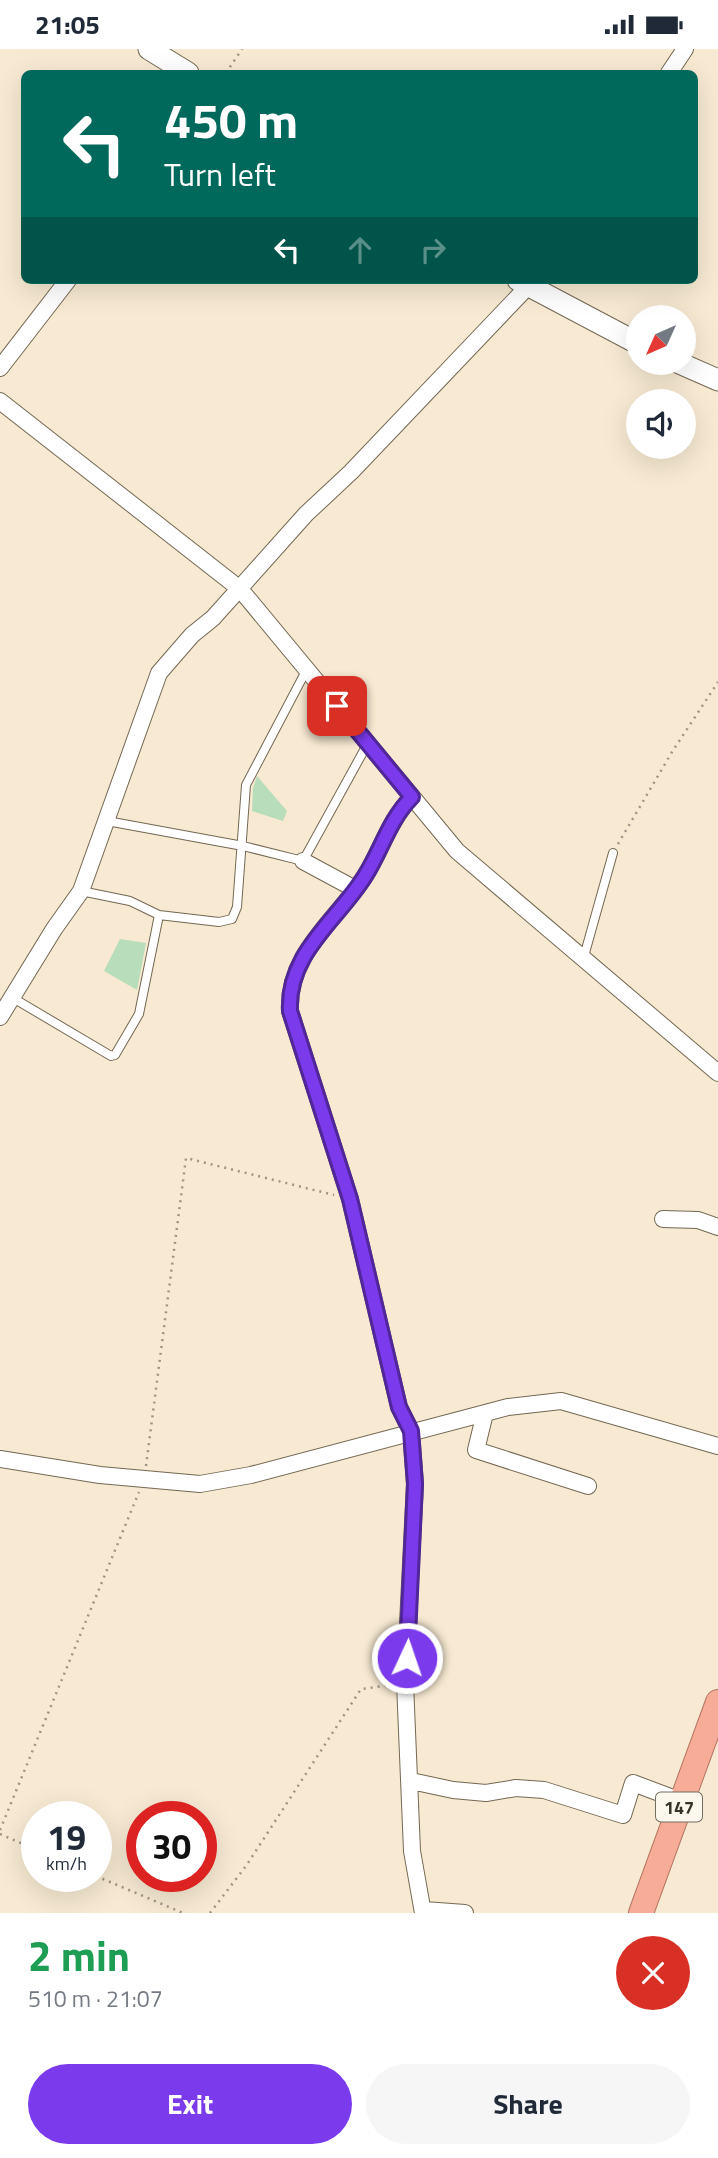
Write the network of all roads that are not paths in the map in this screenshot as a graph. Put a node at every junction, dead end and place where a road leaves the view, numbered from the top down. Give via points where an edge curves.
1 (149, 49) edge
2 (685, 49) edge
3 (183, 70) edge
4 (671, 70) edge
5 (65, 284) edge
6 (525, 284) edge
7 (531, 284) edge
8 (626, 337) edge
9 (0, 368) edge
10 (696, 370) edge
11 (718, 380) edge
12 (0, 401) edge
13 (240, 589) junction
14 (307, 669) junction
15 (368, 743) junction
16 (412, 797) junction
17 (107, 821) junction
18 (243, 846) junction
19 (613, 853) road end
20 (303, 861) junction
21 (355, 888) junction
22 (81, 891) junction
23 (159, 915) junction
24 (583, 960) junction
25 (13, 998) junction
26 (0, 1017) edge
27 (718, 1073) edge
28 (663, 1219) dead end
29 (718, 1227) edge
30 (485, 1413) junction
31 (411, 1431) junction
32 (718, 1446) edge
33 (0, 1459) edge
34 (588, 1486) dead end
35 (718, 1702) edge
36 (411, 1781) junction
37 (681, 1801) junction
38 (423, 1912) edge
39 (465, 1913) edge
40 (640, 1913) edge

1 - 3 main road
2 - 4 street
5 - 9 street
6 - 13 street
7 - 8 main road
10 - 11 main road
12 - 13 street
13 - 14 street
13 - 17 street via 159,673
14 - 15 street
14 - 18 lane via 246,785
15 - 16 street
15 - 20 lane
16 - 21 street via 397,812
16 - 24 street via 457,851
17 - 18 lane
17 - 22 street
18 - 20 lane
18 - 23 lane via 232,919 219,922
19 - 24 lane
20 - 21 street
21 - 31 street via 296,970 289,992 290,1011 350,1199 399,1407
22 - 23 lane via 130,901
22 - 25 street
23 - 25 lane via 139,1014 115,1055
24 - 27 street
25 - 26 street
28 - 29 street via 698,1220
30 - 31 street
30 - 32 street via 561,1401
30 - 34 street via 476,1450
31 - 33 street via 200,1485
31 - 36 street via 415,1484 405,1683
35 - 37 highway, 147
36 - 37 street via 486,1793 544,1790 623,1815 633,1783
36 - 38 street via 412,1851
37 - 40 highway, 147
38 - 39 street

